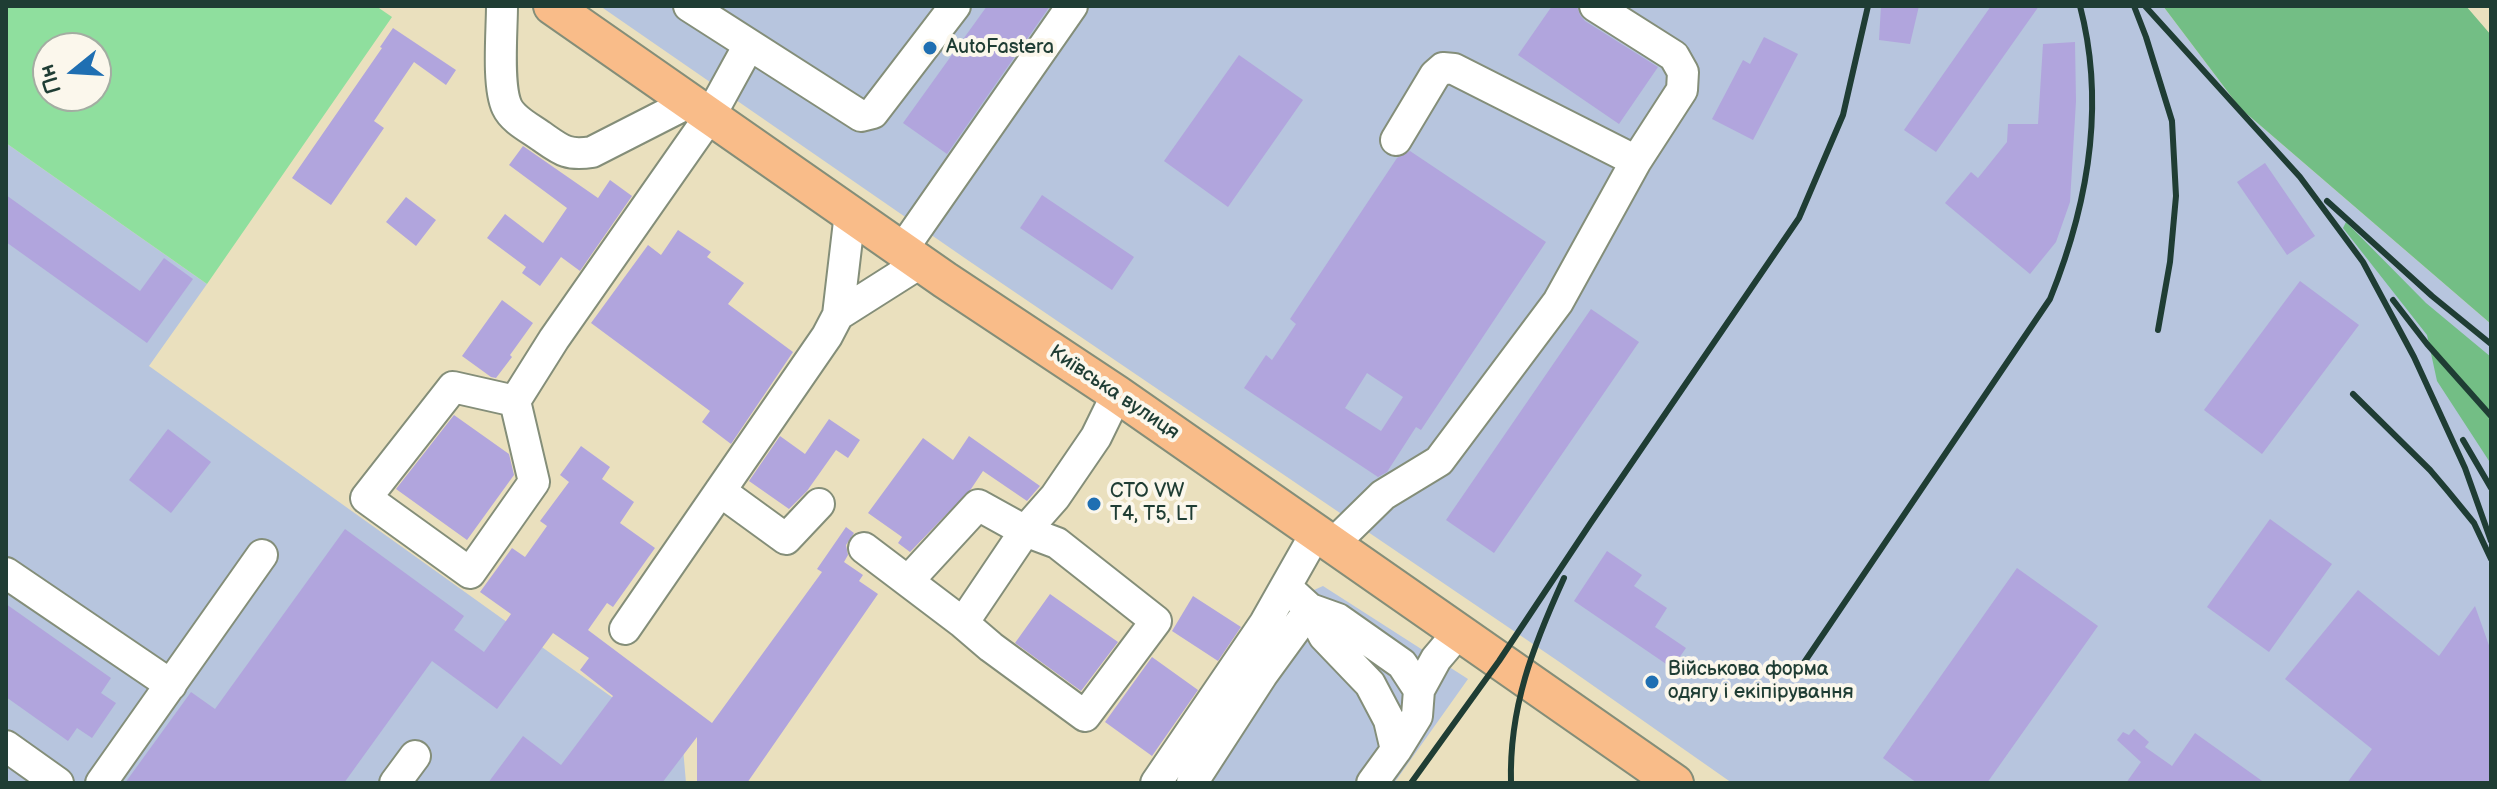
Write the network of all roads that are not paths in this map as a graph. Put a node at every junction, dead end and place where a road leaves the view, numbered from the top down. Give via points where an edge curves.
1 (502, 6) edge
2 (552, 6) edge
3 (689, 6) edge
4 (955, 6) edge
5 (1072, 6) edge
6 (1595, 6) edge
7 (749, 45) junction
8 (700, 109) junction
9 (1396, 140) dead end
10 (1636, 161) junction
11 (850, 213) junction
12 (911, 256) junction
13 (838, 315) junction
14 (1117, 394) junction
15 (515, 401) junction
16 (720, 491) junction
17 (819, 504) dead end
18 (1025, 531) junction
19 (1324, 538) junction
20 (864, 548) dead end
21 (262, 555) dead end
22 (6, 573) edge
23 (908, 581) junction
24 (1286, 587) junction
25 (1310, 609) junction
26 (963, 623) junction
27 (625, 629) dead end
28 (1458, 633) junction
29 (171, 685) junction
30 (1419, 690) junction
31 (6, 746) edge
32 (1396, 750) junction
33 (415, 756) dead end
34 (58, 783) edge
35 (101, 783) edge
36 (395, 783) edge
37 (1156, 783) edge
38 (1192, 783) edge
39 (1372, 783) edge
40 (1675, 783) edge

1 - 8 lane via 502,89 507,108 565,153 592,152
2 - 8 main road, Київська вулиця
3 - 7 lane
4 - 7 lane via 873,113 861,116
5 - 12 lane
6 - 10 lane via 1674,56 1683,72 1682,90
7 - 8 lane
8 - 11 main road, Київська вулиця
8 - 15 lane
9 - 10 lane via 1443,68
10 - 19 lane via 1558,302 1439,461
11 - 12 main road, Київська вулиця
11 - 13 lane
12 - 13 lane
12 - 14 main road, Київська вулиця
13 - 16 lane
14 - 18 lane via 1064,485
14 - 19 main road, Київська вулиця
15 - 15 lane via 453,387 366,498 470,573 534,482
16 - 17 lane via 786,539
16 - 27 lane
18 - 23 lane via 978,505
18 - 26 lane
18 - 26 lane via 1057,543 1156,621 1085,716
19 - 24 lane
19 - 28 main road, Київська вулиця
20 - 23 lane
21 - 29 lane
22 - 29 lane
23 - 26 lane
24 - 25 lane
24 - 37 lane
25 - 30 lane via 1338,619 1402,664
25 - 32 lane via 1324,636 1370,684 1389,720
25 - 38 lane
28 - 30 lane
28 - 40 main road, Київська вулиця
29 - 35 lane
30 - 32 lane via 1417,716
31 - 34 lane
32 - 39 lane
33 - 36 lane

